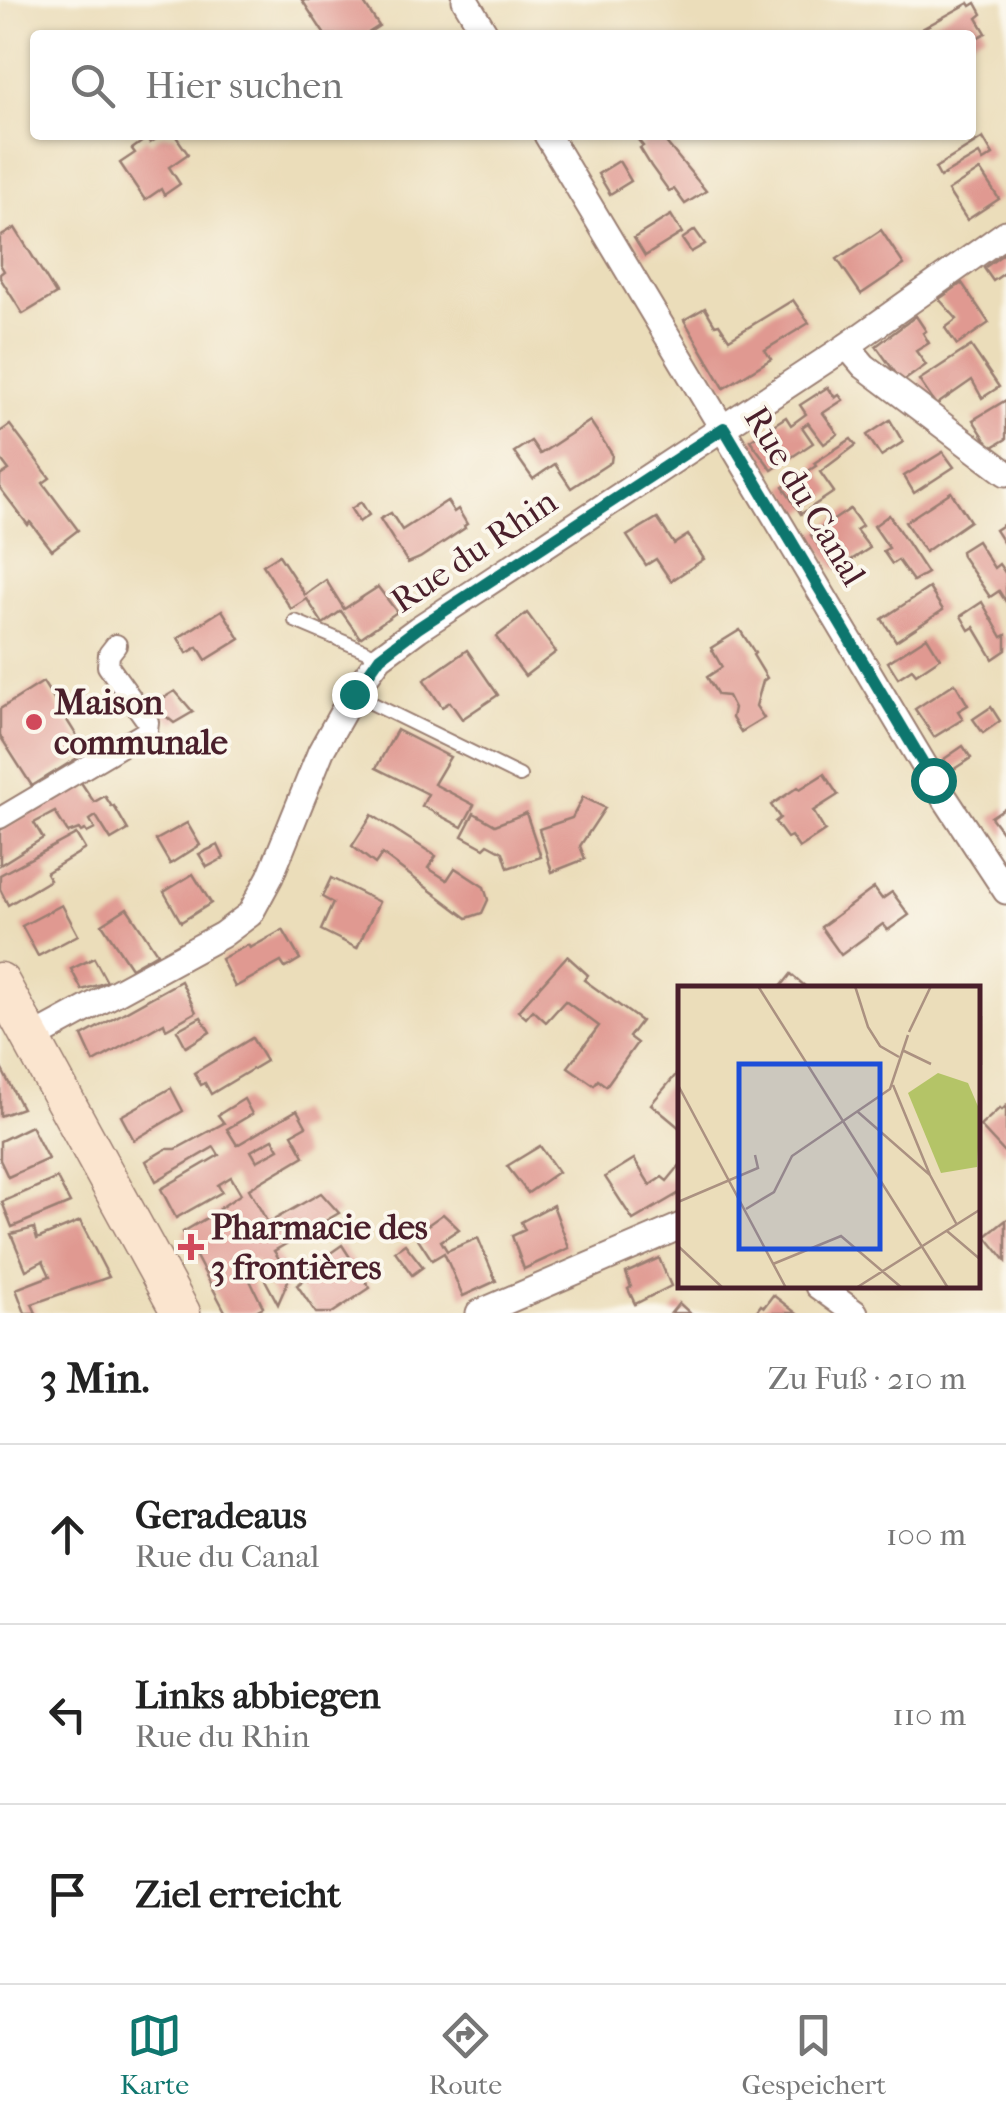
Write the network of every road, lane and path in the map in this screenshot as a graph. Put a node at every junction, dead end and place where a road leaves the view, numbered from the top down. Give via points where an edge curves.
1 (465, 0) edge
2 (483, 30) edge
3 (550, 140) edge
4 (1006, 234) edge
5 (848, 346) junction
6 (724, 428) junction
7 (1006, 473) edge
8 (295, 622) dead end
9 (116, 645) dead end
10 (380, 657) junction
11 (354, 694) junction
12 (520, 776) dead end
13 (0, 818) edge
14 (1006, 891) edge
15 (0, 982) edge
16 (30, 1039) junction
17 (678, 1227) edge
18 (821, 1288) edge
19 (181, 1313) edge
20 (479, 1313) edge
21 (854, 1313) edge

1 - 2 street
3 - 6 street, Rue du Canal
4 - 5 street, Rue du Rhin
5 - 6 street, Rue du Rhin
5 - 7 street via 864,366
6 - 10 street, Rue du Rhin
6 - 14 street, Rue du Canal
8 - 10 lane
9 - 13 street via 108,666 148,731
10 - 11 street, Rue du Rhin
11 - 12 lane
11 - 16 street, Rue du Rhin via 320,751 250,914
15 - 16 main road
16 - 19 main road
17 - 20 street
18 - 21 street

